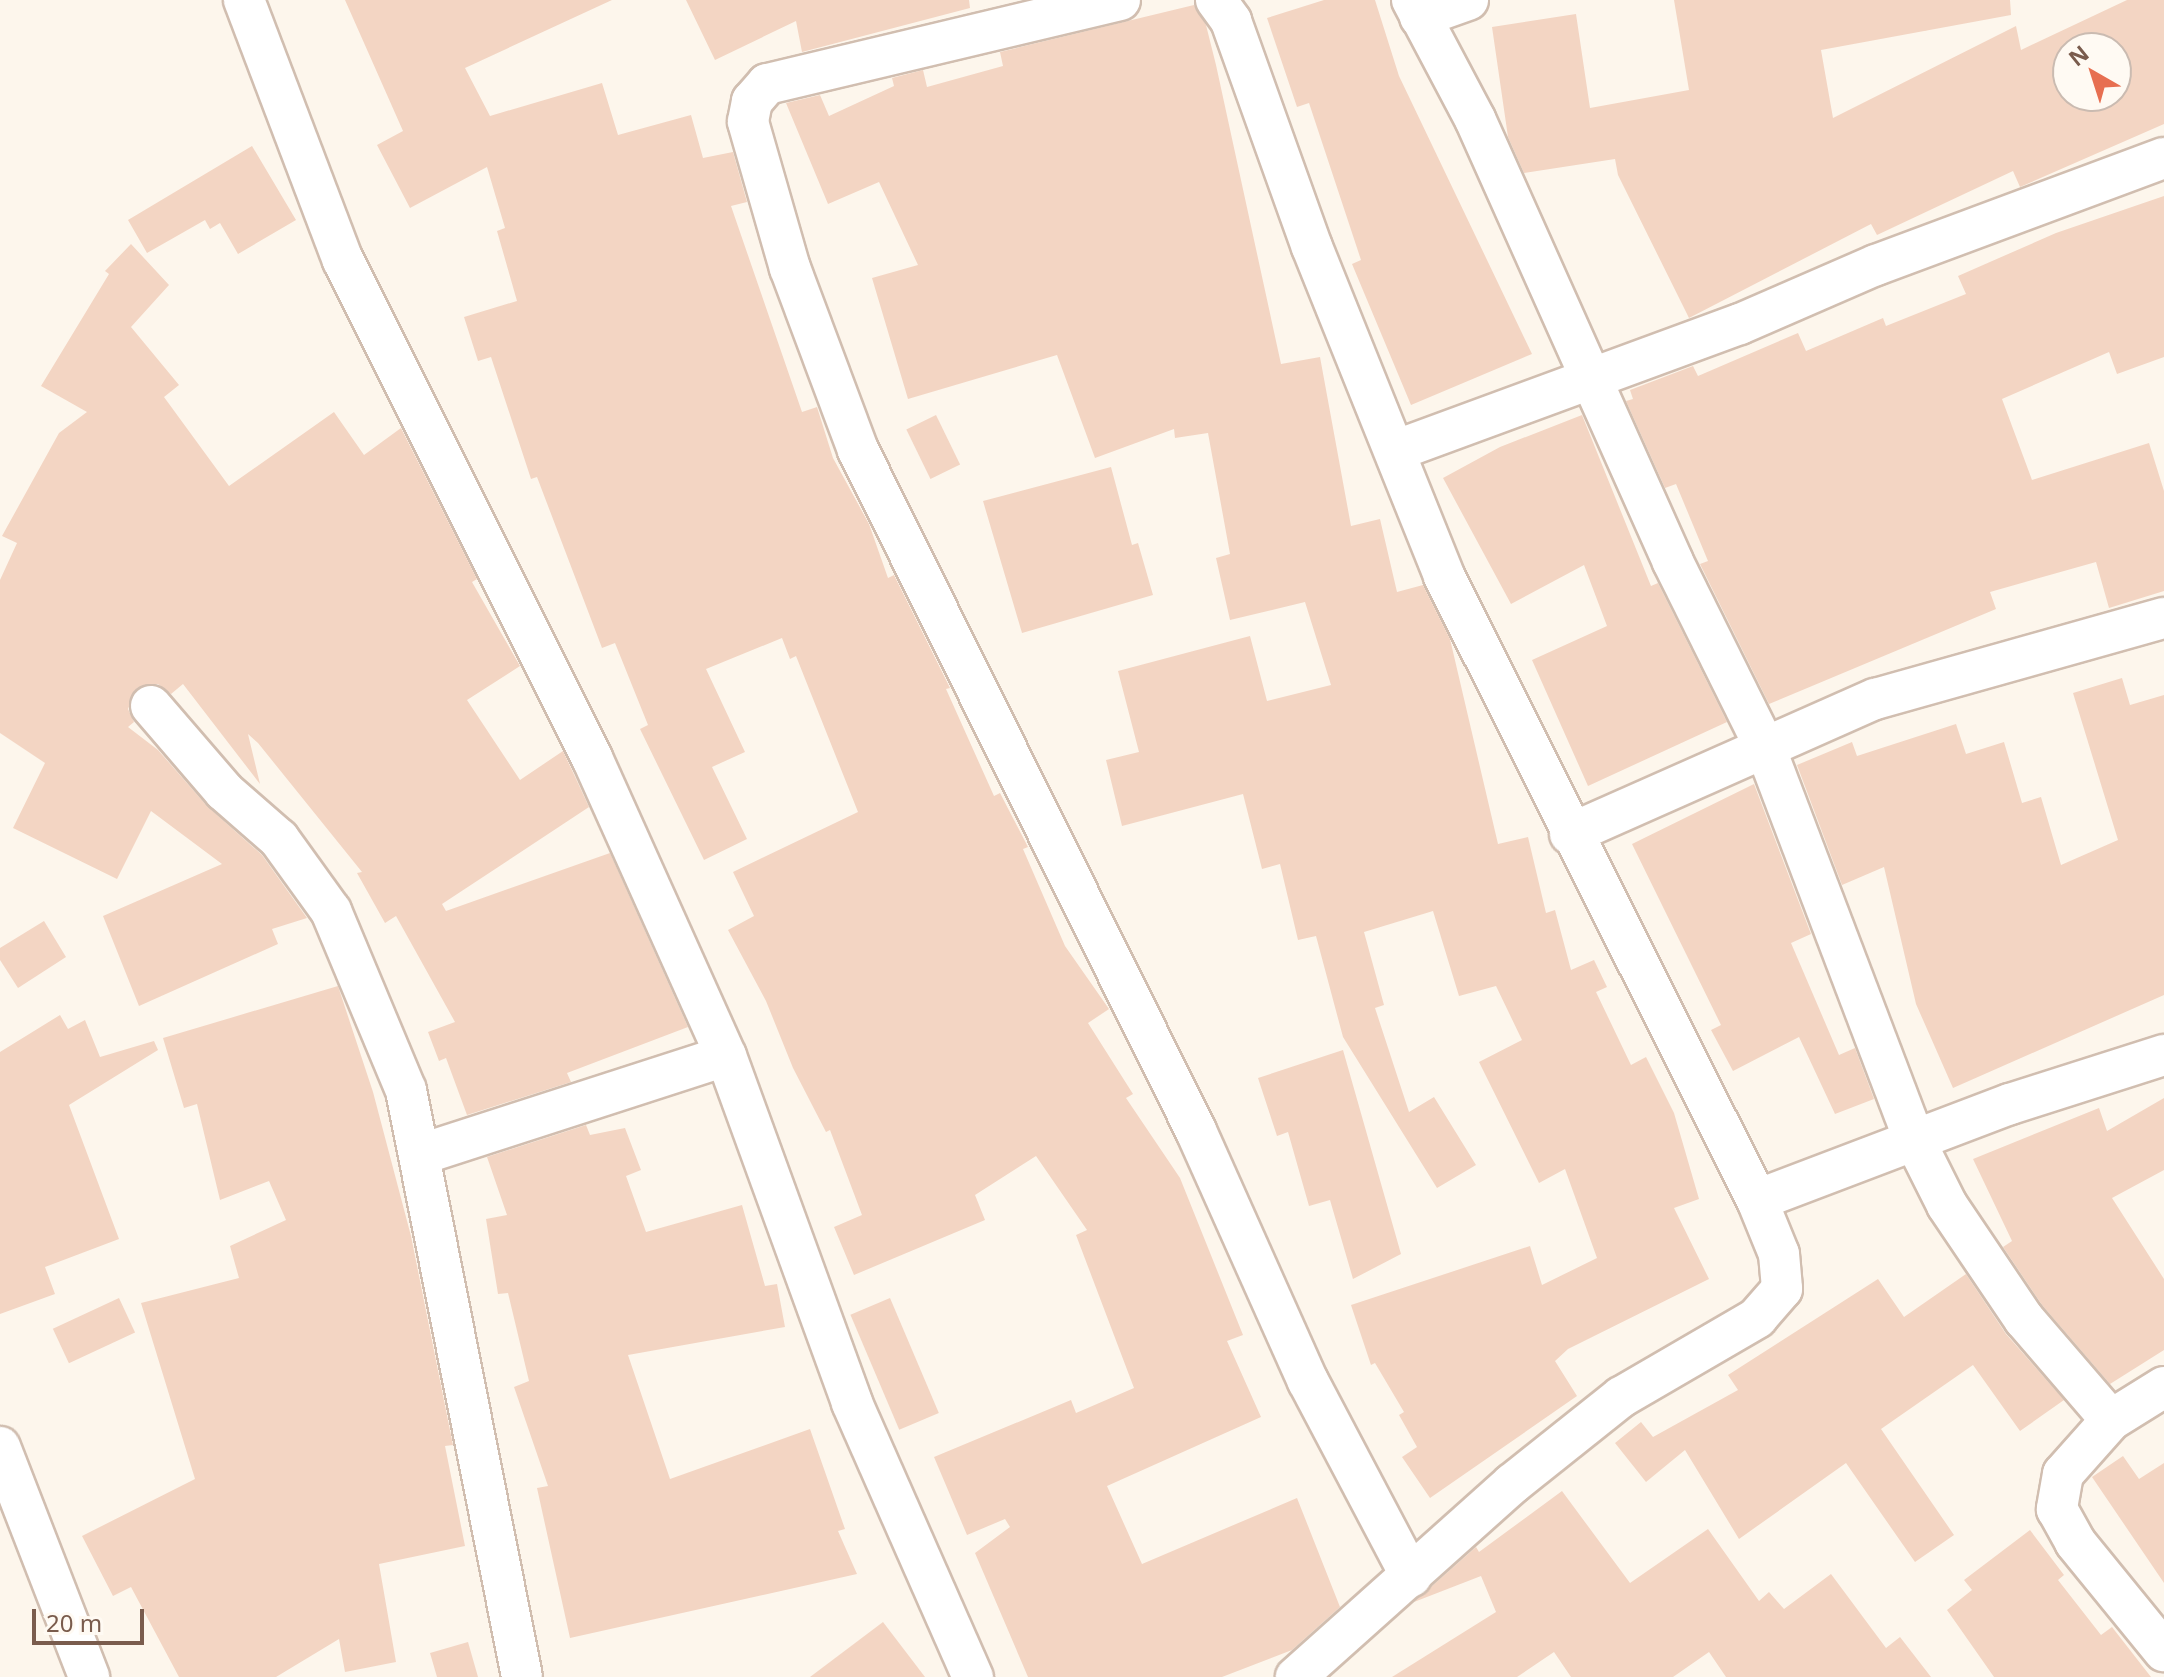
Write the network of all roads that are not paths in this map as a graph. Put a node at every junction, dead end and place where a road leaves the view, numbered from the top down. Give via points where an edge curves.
1 (244, 0) edge
2 (1120, 0) edge
3 (1216, 0) edge
4 (1468, 0) edge
5 (1416, 9) edge
6 (992, 13) edge
7 (2164, 158) edge
8 (1592, 379) junction
9 (1397, 450) junction
10 (2164, 618) edge
11 (151, 706) dead end
12 (1765, 747) junction
13 (1570, 834) junction
14 (2164, 1055) edge
15 (726, 1056) junction
16 (1914, 1139) junction
17 (422, 1154) junction
18 (1757, 1200) junction
19 (2164, 1387) edge
20 (2111, 1420) junction
21 (0, 1447) edge
22 (1411, 1576) junction
23 (2164, 1651) edge
24 (89, 1677) edge
25 (522, 1677) edge
26 (973, 1677) edge
27 (1296, 1677) edge

1 - 15 street via 343,260 592,758
2 - 6 street
3 - 9 street via 1231,21 1312,247
4 - 5 street
5 - 8 street via 1481,132
6 - 22 street via 767,84 752,101 748,122 790,268 858,450 1190,1117 1308,1381
7 - 8 street
8 - 9 street
8 - 12 street via 1673,562
9 - 13 street via 1444,576
10 - 12 street via 1875,699
11 - 17 street via 224,791 279,839 331,911 406,1090
12 - 13 street
12 - 16 street
13 - 18 street
14 - 16 street
15 - 17 street
15 - 26 street via 852,1403
16 - 18 street
16 - 20 street via 1947,1205 2024,1319
17 - 25 street
18 - 22 street via 1779,1254 1782,1289 1757,1318 1621,1397
19 - 20 street
20 - 23 street via 2063,1474 2057,1509 2075,1542
21 - 24 street
22 - 27 street

